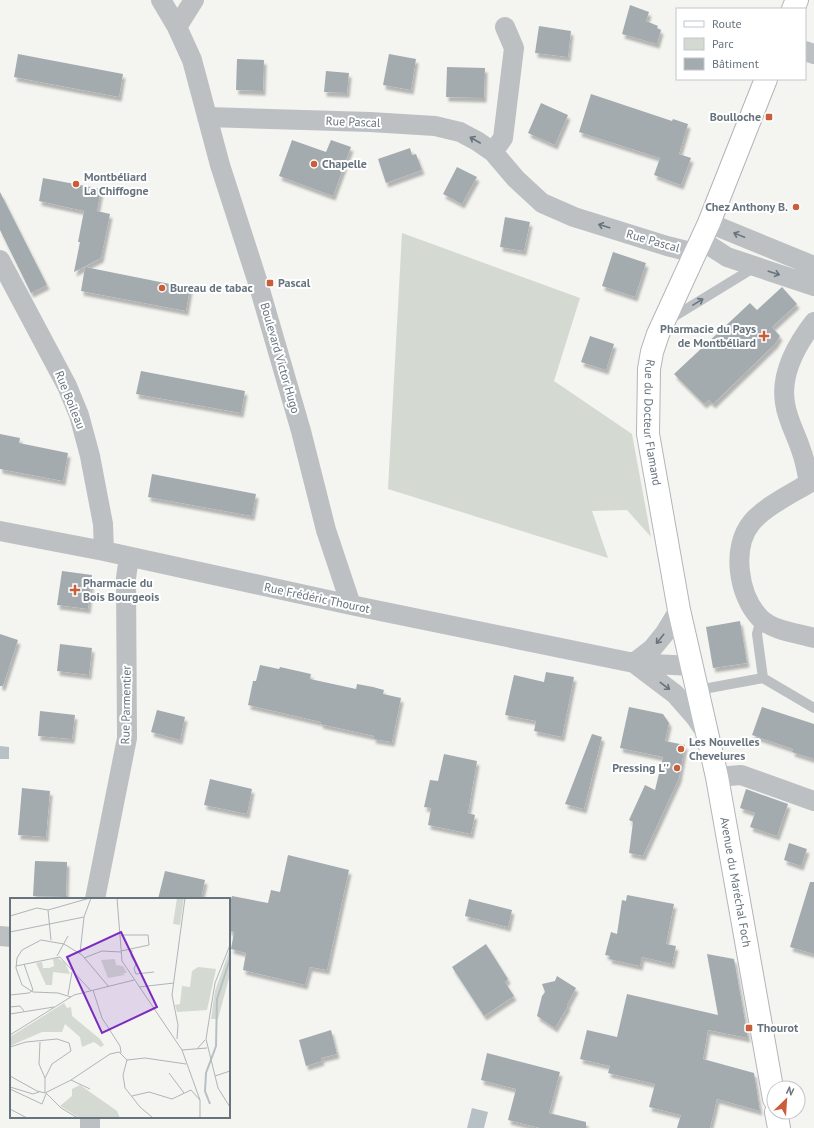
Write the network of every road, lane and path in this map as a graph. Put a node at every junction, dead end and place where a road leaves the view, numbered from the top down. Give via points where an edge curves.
1 (161, 0) edge
2 (194, 0) edge
3 (177, 27) junction
4 (505, 27) dead end
5 (766, 80) edge
6 (207, 118) junction
7 (493, 152) junction
8 (702, 239) junction
9 (0, 260) edge
10 (814, 266) edge
11 (755, 267) junction
12 (814, 286) edge
13 (664, 322) junction
14 (814, 322) edge
15 (812, 486) edge
16 (0, 531) edge
17 (104, 552) junction
18 (129, 557) junction
19 (352, 606) junction
20 (679, 610) junction
21 (761, 618) junction
22 (814, 638) edge
23 (634, 663) junction
24 (692, 666) junction
25 (763, 678) junction
26 (698, 690) junction
27 (814, 708) edge
28 (708, 735) junction
29 (717, 777) junction
30 (814, 801) edge
31 (95, 898) edge
32 (0, 936) edge
33 (10, 937) edge
34 (770, 1080) edge

1 - 3 street, Boulevard Victor Hugo
2 - 3 street
3 - 6 street, Boulevard Victor Hugo via 192,60
4 - 7 street via 514,48 503,138
5 - 8 street, Rue du Docteur Flamand
7 -> 6 street, Rue Pascal via 460,132 441,128 370,122
6 - 19 street, Boulevard Victor Hugo via 257,278 301,431 326,530
8 -> 7 street, Rue Pascal via 667,246 574,217 542,203 516,179
10 -> 8 street
8 - 11 street via 727,256
8 - 13 street, Rue du Docteur Flamand
9 - 17 street, Rue Boileau via 67,386 79,415 103,524
11 -> 12 street
13 -> 11 lane
13 - 20 street, Rue du Docteur Flamand via 652,352 649,369 648,434
14 - 15 street via 792,356 785,382 785,403
15 - 21 street via 762,513 751,523 741,542 739,564 745,597
16 - 17 street, Rue Frédéric Thourot
17 - 18 street, Rue Frédéric Thourot
18 - 19 street, Rue Frédéric Thourot
18 - 31 street, Rue Parmentier via 126,578 127,738
19 - 23 street, Rue Frédéric Thourot
20 -> 23 street via 652,649
20 - 24 street, Rue du Docteur Flamand
21 - 22 street via 777,628
21 - 25 lane via 757,634
23 - 24 street, Rue Frédéric Thourot
23 -> 28 street, Rue Frédéric Thourot via 675,694
24 - 26 street, Avenue du Maréchal Foch
25 - 26 lane
25 - 27 lane
26 - 28 street, Avenue du Maréchal Foch
28 - 29 street, Avenue du Maréchal Foch
29 - 30 street via 742,775
29 - 34 street, Avenue du Maréchal Foch
32 - 33 street

